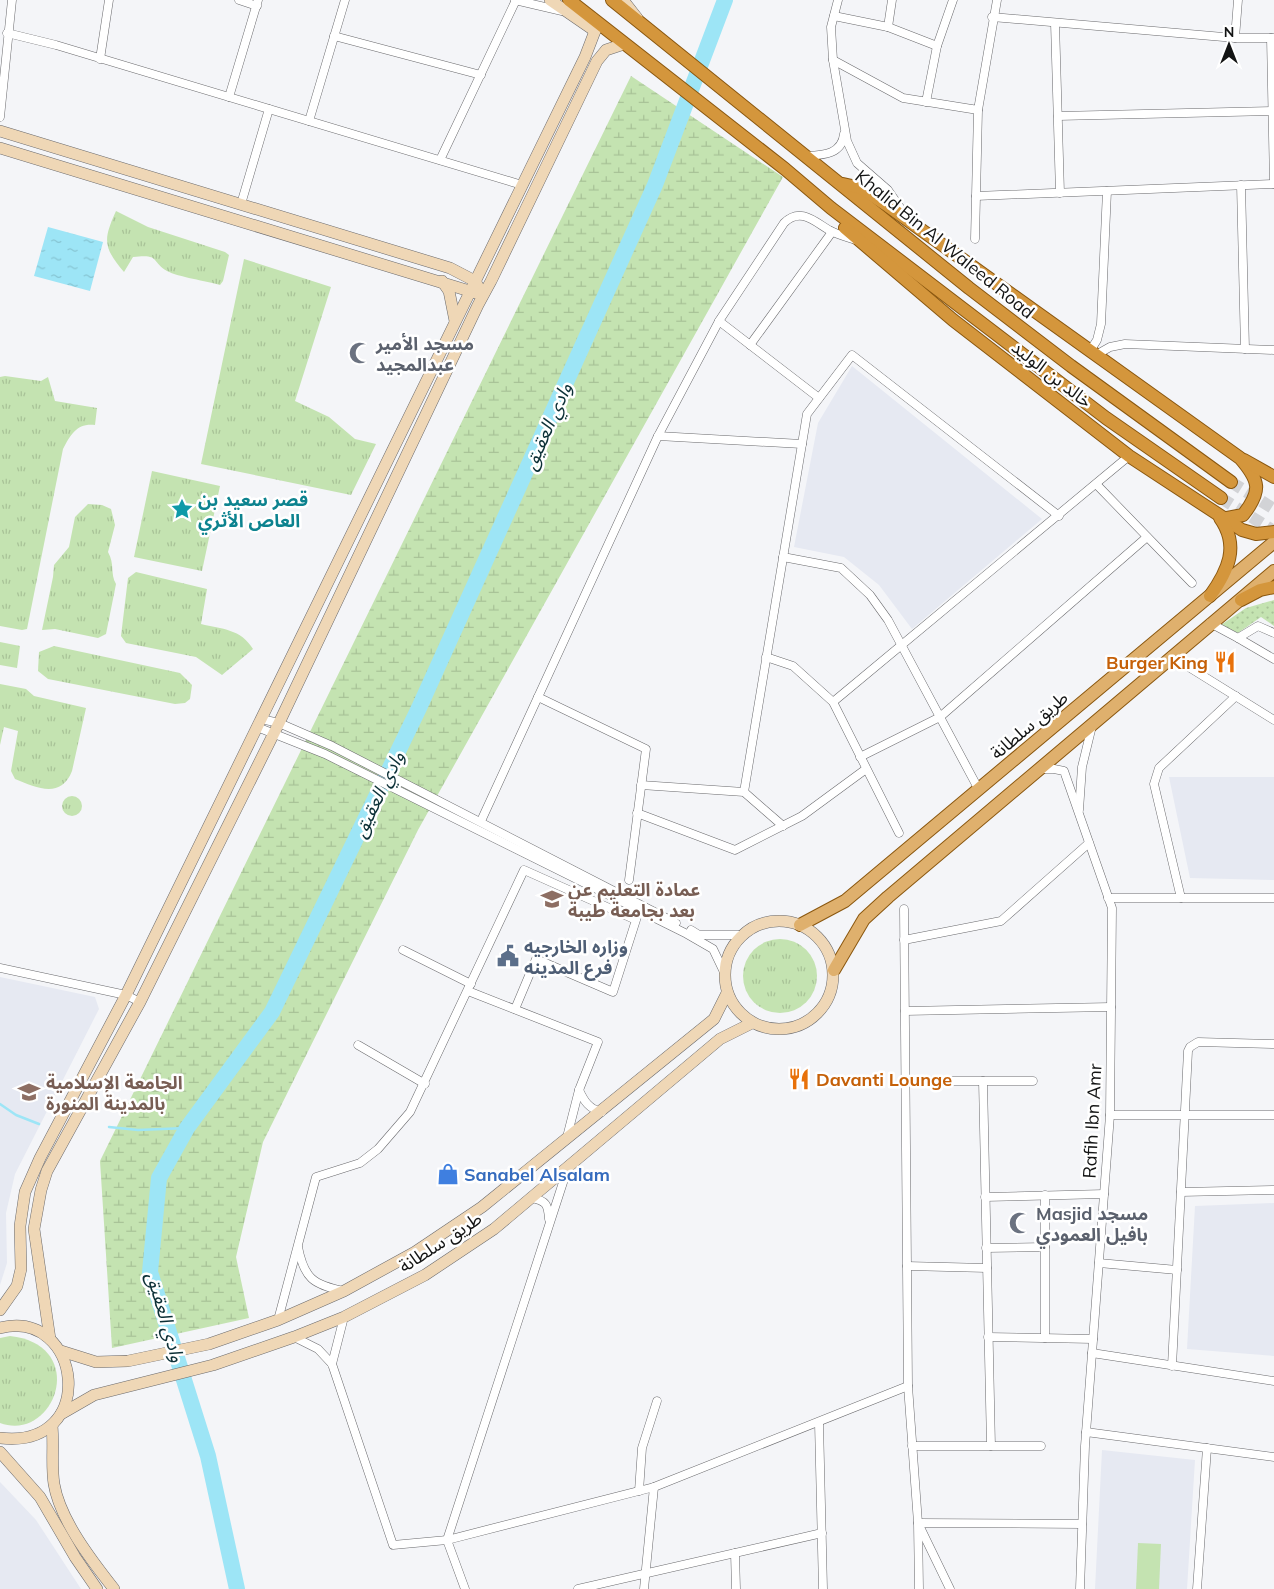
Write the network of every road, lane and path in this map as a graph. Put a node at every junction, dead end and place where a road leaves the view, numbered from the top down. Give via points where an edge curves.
1 (12, 0) edge
2 (109, 0) edge
3 (239, 0) edge
4 (345, 0) edge
5 (516, 0) edge
6 (550, 0) edge
7 (612, 0) edge
8 (624, 0) edge
9 (838, 0) edge
10 (892, 0) edge
11 (953, 0) edge
12 (997, 0) edge
13 (1238, 0) edge
14 (257, 3) edge
15 (569, 6) edge
16 (834, 16) junction
17 (992, 17) junction
18 (592, 18) junction
19 (642, 22) junction
20 (1055, 23) junction
21 (888, 27) junction
22 (594, 32) junction
23 (7, 33) junction
24 (334, 36) junction
25 (1235, 38) junction
26 (1272, 38) edge
27 (627, 46) junction
28 (937, 46) junction
29 (100, 58) junction
30 (833, 60) junction
31 (481, 76) junction
32 (229, 97) junction
33 (926, 102) junction
34 (269, 109) junction
35 (978, 110) junction
36 (1272, 111) junction
37 (0, 116) edge
38 (1058, 116) junction
39 (309, 121) junction
40 (0, 130) edge
41 (844, 132) junction
42 (0, 148) edge
43 (803, 152) junction
44 (440, 160) junction
45 (842, 184) junction
46 (1274, 184) edge
47 (522, 185) junction
48 (1241, 185) junction
49 (1107, 191) junction
50 (1060, 193) junction
51 (976, 196) junction
52 (241, 204) junction
53 (831, 208) junction
54 (908, 220) junction
55 (832, 232) junction
56 (975, 239) dead end
57 (860, 241) junction
58 (482, 266) junction
59 (450, 268) junction
60 (441, 282) junction
61 (474, 282) junction
62 (469, 292) junction
63 (484, 294) junction
64 (719, 320) junction
65 (455, 322) junction
66 (750, 345) junction
67 (1246, 349) junction
68 (1274, 350) edge
69 (1093, 353) junction
70 (819, 398) junction
71 (658, 436) junction
72 (802, 444) junction
73 (1129, 456) junction
74 (1241, 460) junction
75 (1274, 477) edge
76 (1231, 482) tunnel mouth
77 (1097, 485) junction
78 (1221, 498) tunnel mouth
79 (1059, 516) junction
80 (1220, 518) junction
81 (1274, 532) edge
82 (1147, 537) junction
83 (1274, 542) edge
84 (783, 557) junction
85 (1274, 571) edge
86 (1192, 583) dead end
87 (1274, 587) edge
88 (1210, 596) junction
89 (1240, 600) junction
90 (1210, 623) junction
91 (1274, 633) edge
92 (1238, 638) junction
93 (902, 646) junction
94 (1171, 656) junction
95 (766, 657) junction
96 (1274, 659) edge
97 (1236, 696) junction
98 (538, 697) junction
99 (833, 702) junction
100 (940, 717) junction
101 (1274, 720) edge
102 (1094, 721) junction
103 (259, 723) junction
104 (276, 728) junction
105 (860, 757) junction
106 (866, 769) junction
107 (1037, 770) junction
108 (641, 785) junction
109 (979, 790) junction
110 (744, 792) junction
111 (1078, 810) junction
112 (637, 813) junction
113 (481, 821) junction
114 (783, 826) junction
115 (899, 833) dead end
116 (1090, 843) junction
117 (629, 880) dead end
118 (1108, 898) junction
119 (1181, 898) junction
120 (1274, 898) edge
121 (904, 909) dead end
122 (800, 925) junction
123 (743, 935) junction
124 (904, 940) junction
125 (403, 950) dead end
126 (0, 968) edge
127 (834, 970) junction
128 (724, 972) junction
129 (469, 987) junction
130 (727, 993) junction
131 (126, 995) junction
132 (140, 1002) junction
133 (1111, 1007) junction
134 (515, 1009) junction
135 (905, 1011) junction
136 (752, 1023) junction
137 (1274, 1044) edge
138 (358, 1046) dead end
139 (905, 1081) junction
140 (983, 1081) junction
141 (1033, 1081) dead end
142 (425, 1084) junction
143 (579, 1090) junction
144 (602, 1112) junction
145 (1110, 1115) junction
146 (1185, 1115) junction
147 (1274, 1116) edge
148 (567, 1138) junction
149 (568, 1167) junction
150 (1274, 1190) edge
151 (1181, 1192) junction
152 (1104, 1194) junction
153 (1045, 1195) junction
154 (985, 1197) junction
155 (532, 1198) junction
156 (550, 1223) junction
157 (298, 1245) junction
158 (1045, 1247) junction
159 (986, 1248) junction
160 (1098, 1263) junction
161 (907, 1266) junction
162 (987, 1268) junction
163 (1177, 1270) junction
164 (344, 1290) junction
165 (0, 1310) edge
166 (344, 1318) junction
167 (278, 1320) junction
168 (0, 1328) edge
169 (294, 1337) junction
170 (988, 1337) junction
171 (1045, 1338) junction
172 (50, 1339) junction
173 (1093, 1340) junction
174 (61, 1351) junction
175 (1092, 1353) junction
176 (332, 1364) junction
177 (1172, 1366) junction
178 (1274, 1381) edge
179 (908, 1386) junction
180 (657, 1401) dead end
181 (61, 1414) junction
182 (819, 1423) junction
183 (52, 1426) junction
184 (1086, 1432) junction
185 (0, 1438) edge
186 (912, 1446) junction
187 (991, 1446) junction
188 (1041, 1446) dead end
189 (1207, 1448) junction
190 (0, 1452) edge
191 (1274, 1457) edge
192 (654, 1487) junction
193 (639, 1491) junction
194 (918, 1523) junction
195 (1082, 1524) junction
196 (822, 1533) junction
197 (448, 1540) junction
198 (735, 1553) junction
199 (646, 1573) junction
200 (97, 1589) edge
201 (114, 1589) edge
202 (465, 1589) edge
203 (578, 1589) edge
204 (644, 1589) edge
205 (736, 1589) edge
206 (823, 1589) edge
207 (919, 1589) edge
208 (950, 1589) edge
209 (1080, 1589) edge
210 (1197, 1589) edge

1 - 23 street
2 - 29 street
3 - 14 street
4 - 24 street
5 - 15 street
5 - 31 street
6 - 15 main road
7 - 19 highway
8 - 19 main road
9 - 16 street
10 - 21 street
11 - 28 street
12 - 17 street
13 - 25 street
14 - 32 street
15 - 18 highway
15 - 22 main road
16 - 21 street
16 - 30 street via 831,27
17 - 20 street
17 - 35 street
18 - 22 main road
18 - 27 highway
19 - 43 highway, Khalid Bin Al Waleed Road
20 - 25 street
20 - 38 street
21 - 28 street
22 - 47 main road via 585,57
23 - 29 street
23 - 37 street
24 - 31 street
24 - 39 street
25 - 26 street
26 - 36 street
27 - 53 highway, Khalid Bin Al Waleed Road via 785,168
27 - 63 main road via 606,50 597,61
28 - 33 street
29 - 32 street
30 - 33 street via 903,98
30 - 41 street
31 - 44 street
32 - 34 street
33 - 35 street
34 - 39 street
34 - 52 street
35 - 51 street
36 - 38 street
36 - 46 street
38 - 50 street
39 - 44 street
40 - 52 main road
41 - 43 street via 842,143 832,153
41 - 54 street via 857,163 888,190
42 - 60 main road
43 - 45 highway, Khalid Bin Al Waleed Road
44 - 47 street
45 - 54 highway via 861,188
45 - 76 highway, Khalid Bin Al Waleed Road via 969,288
46 - 48 street
47 - 58 main road
48 - 49 street
48 - 67 street
49 - 50 street
49 - 69 street via 1101,324
50 - 51 street
51 - 56 street
52 - 59 main road
53 - 57 highway, خالد بن الوليد via 838,222
53 - 78 highway, Khalid Bin Al Waleed Road via 1106,418
54 - 69 highway
55 - 57 street
55 - 64 street via 802,215 787,220
55 - 66 street
57 - 73 highway, خالد بن الوليد via 947,316
58 - 59 main road via 467,273
58 - 61 main road
59 - 60 main road
59 - 61 main road
60 - 62 main road
60 - 65 main road via 448,291
61 - 62 main road
61 - 63 main road
62 - 63 main road
62 - 65 main road
63 - 104 main road
64 - 66 street
64 - 71 street
65 - 103 main road
66 - 70 street
67 - 68 street
67 - 69 street via 1125,344
69 - 74 highway
70 - 72 street via 807,414
70 - 79 street via 852,355
71 - 72 street
71 - 98 street
72 - 84 street
73 - 77 street
73 - 80 highway, خالد بن الوليد
74 - 75 highway
74 - 80 highway via 1256,479 1256,495 1243,515
77 - 79 street
77 - 82 street
79 - 93 street
80 - 81 highway, خالد بن الوليد via 1247,533
80 - 88 highway via 1227,530 1231,554 1225,575
82 - 86 street
82 - 100 street
83 - 88 main road, طريق سلطانة
84 - 93 street via 841,568 870,595
84 - 95 street
85 - 89 main road
87 - 89 highway
88 - 109 main road, طريق سلطانة
89 - 90 main road
90 - 92 street
90 - 94 main road
91 - 92 street via 1258,626
92 - 96 street
93 - 99 street
93 - 100 street
94 - 97 street
94 - 102 main road
95 - 99 street via 793,666
95 - 110 street
97 - 101 street
97 - 119 street via 1159,768 1154,784
98 - 108 street via 646,749
98 - 113 street
99 - 105 street
100 - 105 street
100 - 109 street
102 - 107 main road
102 - 111 street via 1082,767
103 - 104 street
103 - 104 street
103 - 131 main road
104 - 113 street via 332,746
104 - 128 street via 714,948
104 - 132 main road
105 - 106 street
106 - 114 street via 802,816
106 - 115 street
107 - 111 street, Rafih Ibn Amr via 1054,768 1064,771
107 - 127 main road via 864,919
108 - 110 street
108 - 112 street
109 - 122 main road, طريق سلطانة via 845,901
110 - 114 street
111 - 116 street, Rafih Ibn Amr
112 - 114 street via 735,850
112 - 117 street
113 - 123 street via 699,935
116 - 118 street, Rafih Ibn Amr
116 - 124 street via 1001,921
118 - 119 street
118 - 133 street, Rafih Ibn Amr via 1112,908
119 - 120 street
121 - 124 street
122 - 123 main road via 786,921 770,922
122 - 127 main road via 817,936 828,952
123 - 128 main road via 730,952
124 - 135 street
125 - 129 street
126 - 131 street
127 - 136 main road via 832,989 825,1006 813,1018 800,1026 773,1030
128 - 130 main road
129 - 134 street
129 - 134 street via 524,870 636,920 613,992 536,959
129 - 142 street
130 - 136 main road via 736,1009
130 - 144 main road, طريق سلطانة via 714,1019
131 - 132 street
131 - 165 main road via 25,1192 20,1226 21,1268 17,1286
132 - 172 main road via 47,1170 41,1190 34,1229
133 - 135 street
133 - 145 street, Rafih Ibn Amr
134 - 143 street via 598,1042
135 - 139 street
136 - 149 main road, طريق سلطانة via 720,1040
137 - 146 street via 1193,1044 1188,1051
138 - 142 street
139 - 140 street
139 - 161 street
140 - 141 street
140 - 154 street
142 - 157 street via 410,1112 378,1149 360,1163 316,1177
143 - 144 street via 592,1110
143 - 148 street
144 - 148 main road, طريق سلطانة
145 - 146 street
145 - 152 street, Rafih Ibn Amr
146 - 147 street
146 - 151 street
148 - 164 main road, طريق سلطانة via 482,1207 415,1252
149 - 155 main road, طريق سلطانة
149 - 156 street
150 - 151 street
151 - 163 street
152 - 153 street
152 - 160 street, Rafih Ibn Amr
153 - 154 street
153 - 158 street
154 - 159 street
155 - 156 street via 544,1201 548,1206
155 - 166 main road, طريق سلطانة via 494,1229 425,1275
156 - 197 street
157 - 164 street via 306,1273 313,1281 327,1288
157 - 167 street
158 - 159 street
158 - 171 street
159 - 162 street
160 - 163 street
160 - 173 street, Rafih Ibn Amr
161 - 162 street
161 - 179 street
162 - 170 street
163 - 177 street
164 - 167 main road, طريق سلطانة
166 - 169 main road, طريق سلطانة
166 - 176 street
167 - 174 main road, طريق سلطانة via 209,1344 128,1361 96,1362
168 - 172 main road via 19,1326
169 - 176 street via 318,1350
169 - 181 main road, طريق سلطانة via 213,1365 94,1395
170 - 171 street
170 - 187 street
171 - 173 street
172 - 174 main road
173 - 175 street, Rafih Ibn Amr
174 - 181 main road via 68,1366 70,1382 68,1399
175 - 177 street
175 - 184 street, Rafih Ibn Amr
176 - 197 street via 394,1545
177 - 178 street
179 - 182 street
179 - 186 street
180 - 193 street via 642,1448
181 - 183 main road
182 - 192 street
182 - 196 street
183 - 185 main road via 35,1436 18,1440
183 - 201 main road via 54,1482 58,1500 84,1548
184 - 189 street
184 - 195 street, Rafih Ibn Amr
186 - 187 street
186 - 194 street
187 - 188 street
189 - 191 street
189 - 210 street
190 - 200 main road via 40,1498
192 - 193 street
192 - 199 street
193 - 197 street
194 - 195 street
194 - 207 street
194 - 208 street
195 - 209 street, Rafih Ibn Amr
196 - 198 street
196 - 206 street
197 - 202 street
198 - 199 street
198 - 205 street
199 - 203 street
199 - 204 street

